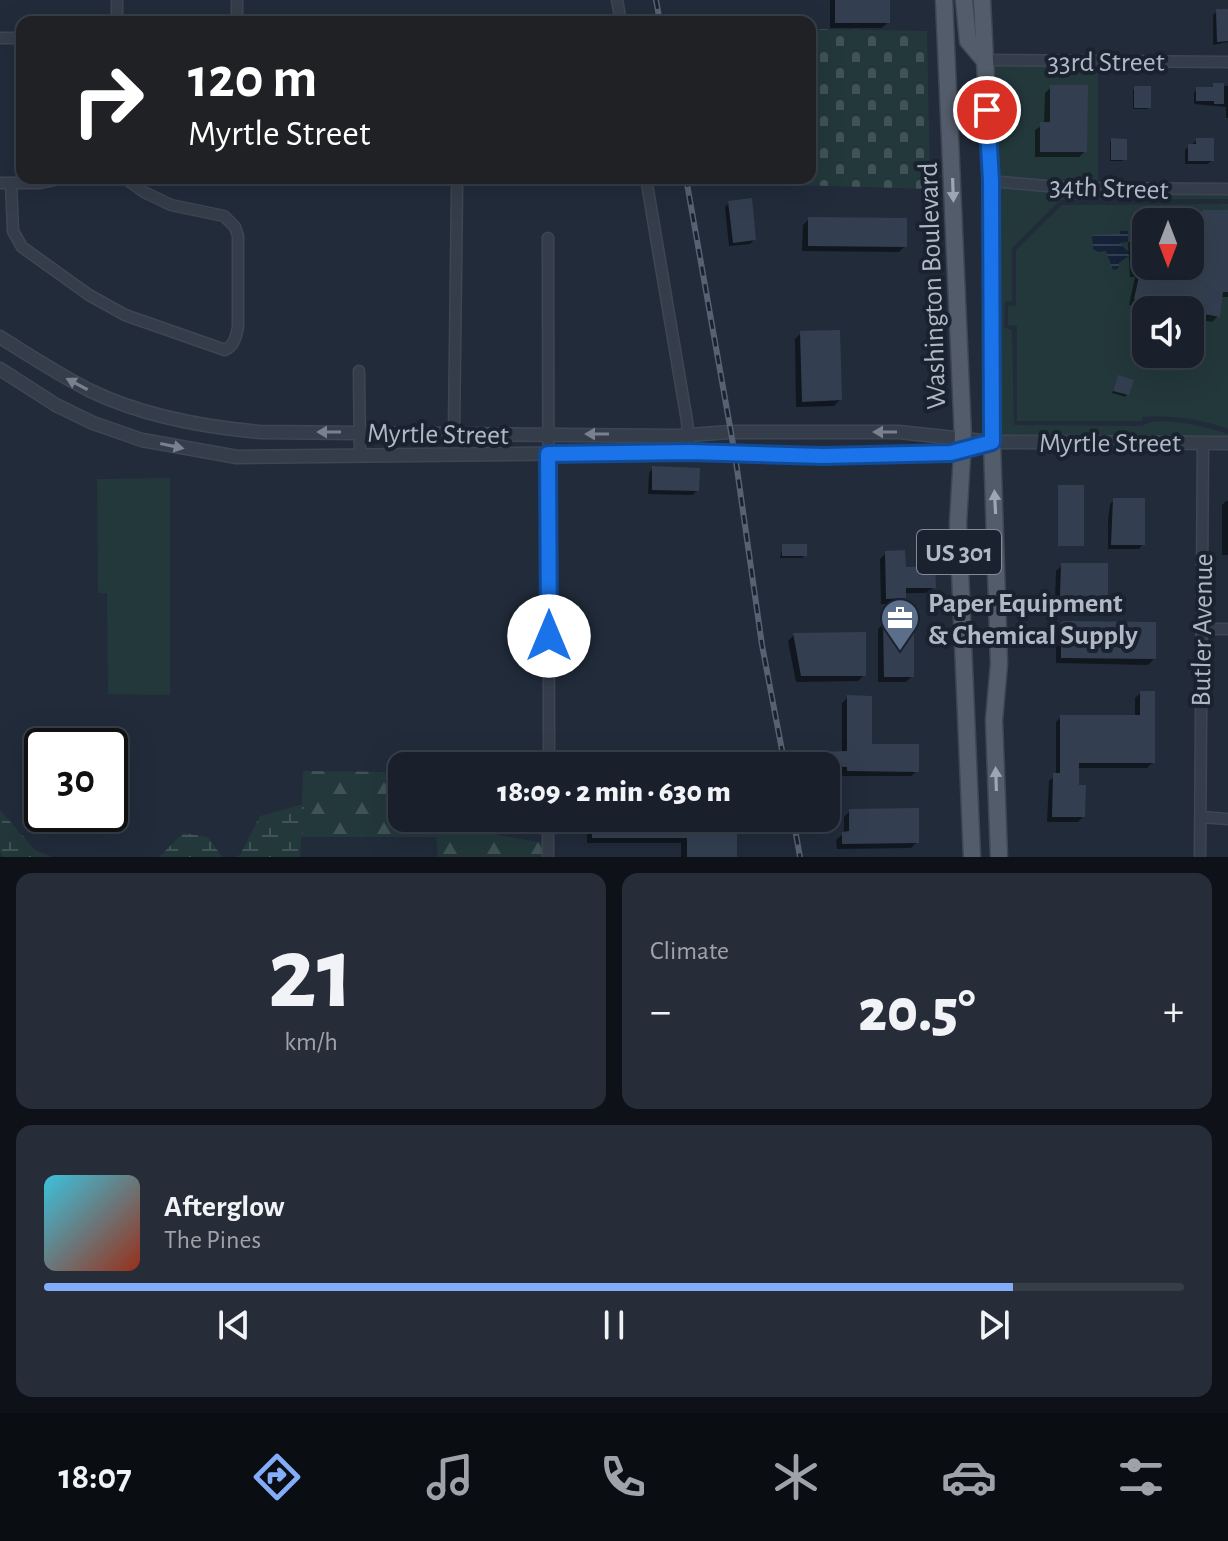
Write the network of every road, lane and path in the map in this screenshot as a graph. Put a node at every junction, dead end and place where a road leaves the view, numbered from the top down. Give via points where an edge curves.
1 (944, 0) edge
2 (964, 0) edge
3 (982, 0) edge
4 (984, 60) junction
5 (1228, 62) edge
6 (991, 181) junction
7 (6, 183) edge
8 (134, 184) edge
9 (647, 184) edge
10 (457, 188) dead end
11 (1228, 189) edge
12 (548, 238) dead end
13 (0, 337) edge
14 (0, 369) edge
15 (359, 371) dead end
16 (360, 432) junction
17 (454, 433) junction
18 (547, 434) junction
19 (688, 435) junction
20 (992, 442) junction
21 (1203, 443) junction
22 (1228, 443) edge
23 (962, 444) junction
24 (690, 452) junction
25 (548, 454) junction
26 (360, 456) junction
27 (1201, 629) junction
28 (1228, 629) edge
29 (549, 752) edge
30 (1201, 817) junction
31 (1228, 819) edge
32 (548, 832) edge
33 (548, 857) edge
34 (972, 857) edge
35 (999, 857) edge
36 (1200, 857) edge

1 -> 23 main road, Washington Boulevard / US 301
2 - 4 main road via 968,41
3 - 4 main road, Washington Boulevard / US 301
4 - 5 street, 33rd Street
4 - 6 main road, Washington Boulevard / US 301
6 - 11 street, 34th Street via 1069,188
6 - 20 main road, Washington Boulevard / US 301
7 - 8 street via 13,231 22,247 125,315 229,348 238,327 235,227 224,216 185,209
9 - 19 street
10 - 17 street
12 - 18 street
16 -> 13 street, Myrtle Street via 236,430 140,409 94,393
14 -> 26 street, Myrtle Street via 56,405 142,440 237,457
15 - 16 street
16 - 17 street, Myrtle Street
16 - 26 street
17 - 18 street, Myrtle Street
19 -> 18 street, Myrtle Street
18 - 25 street
23 -> 19 street, Myrtle Street via 899,432
19 - 24 street
20 - 21 street, Myrtle Street
20 - 23 street, Myrtle Street
35 -> 20 main road, Washington Boulevard / US 301
21 - 22 street, Myrtle Street
21 - 27 street, Butler Avenue
23 - 24 street, Myrtle Street via 951,453
23 - 34 main road, Washington Boulevard / US 301 via 958,523
24 - 25 street, Myrtle Street
25 - 26 street, Myrtle Street
25 - 29 street
27 - 28 street
27 - 30 street, Butler Avenue
30 - 31 street
30 - 36 street, Butler Avenue
32 - 33 street

